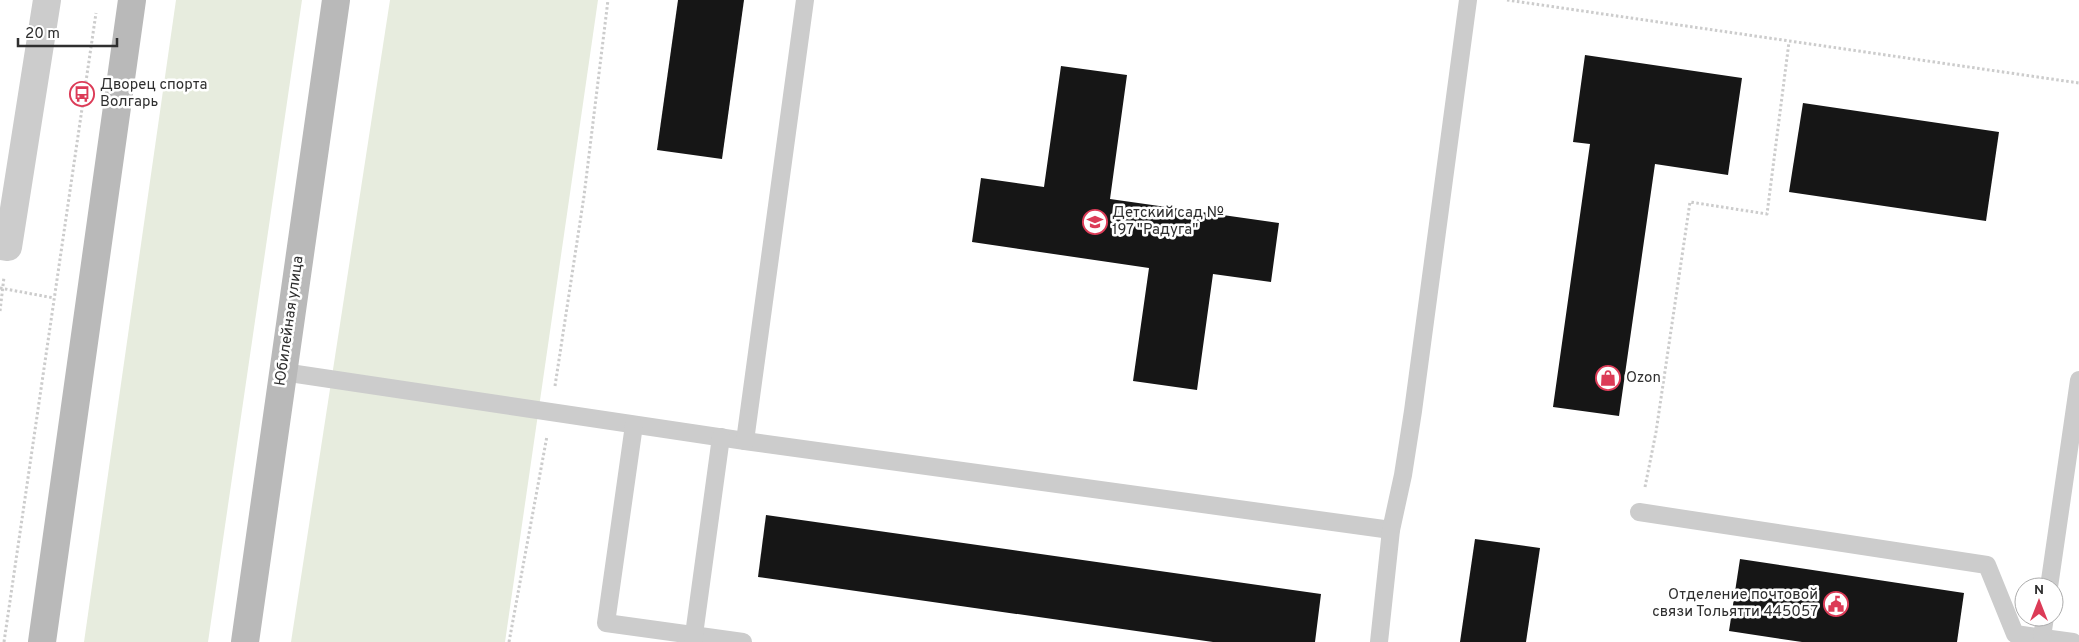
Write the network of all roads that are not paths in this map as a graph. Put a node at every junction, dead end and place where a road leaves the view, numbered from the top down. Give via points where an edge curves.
1 (46, 0) edge
2 (132, 0) edge
3 (336, 0) edge
4 (805, 0) edge
5 (1468, 0) edge
6 (0, 246) edge
7 (283, 372) junction
8 (2079, 380) edge
9 (634, 424) junction
10 (721, 437) junction
11 (745, 441) junction
12 (1640, 512) road end
13 (1390, 530) junction
14 (2050, 577) edge
15 (2044, 627) edge
16 (2042, 638) junction
17 (694, 639) edge
18 (42, 642) edge
19 (245, 642) edge
20 (743, 642) edge
21 (1379, 642) edge
22 (2073, 642) edge

1 - 6 street via 8,247
2 - 18 main road
3 - 7 main road, Юбилейная улица
4 - 11 lane
5 - 13 lane via 1409,438
7 - 9 lane
7 - 19 main road, Юбилейная улица
8 - 14 lane
9 - 10 lane
9 - 17 lane via 606,623
10 - 11 lane
10 - 17 lane
11 - 13 lane
12 - 16 lane via 1987,565 2015,634
13 - 21 lane
15 - 16 lane
16 - 22 lane
17 - 20 lane

